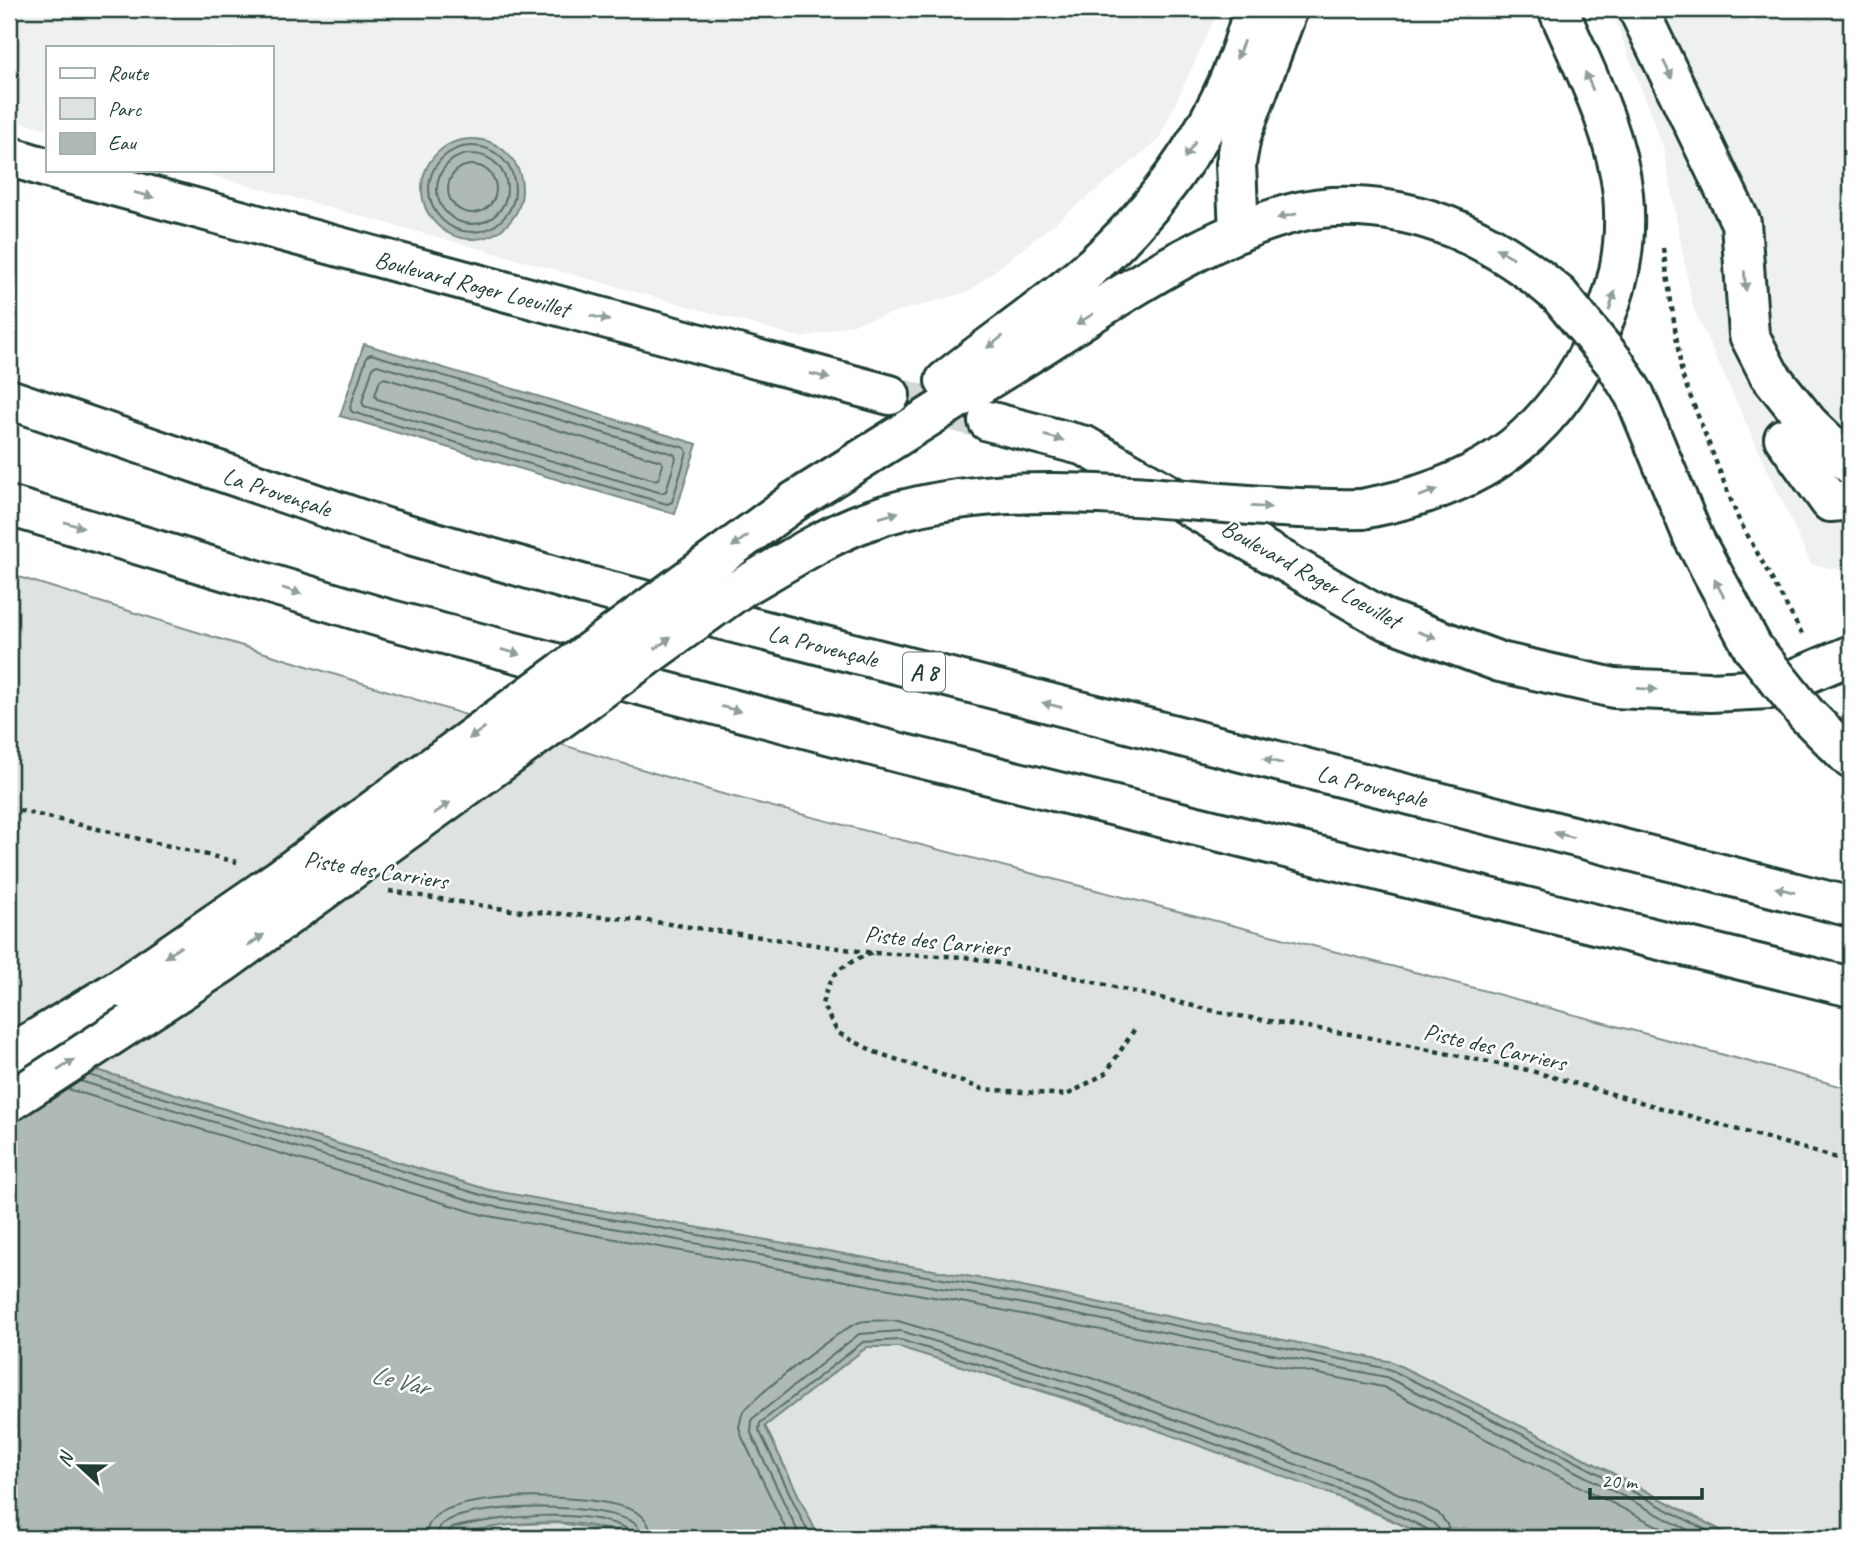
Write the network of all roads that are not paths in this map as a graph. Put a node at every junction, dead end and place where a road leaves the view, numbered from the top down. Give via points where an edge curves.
1 (1253, 9) edge
2 (1288, 9) edge
3 (1559, 9) edge
4 (1638, 9) edge
5 (9, 156) edge
6 (46, 168) edge
7 (61, 172) edge
8 (1239, 232) junction
9 (890, 395) tunnel mouth
10 (9, 400) edge
11 (988, 421) tunnel mouth
12 (1784, 438) dead end
13 (1851, 465) edge
14 (1851, 499) edge
15 (795, 500) junction
16 (9, 506) edge
17 (1851, 655) edge
18 (1851, 759) edge
19 (1851, 907) edge
20 (1851, 988) edge
21 (9, 1055) edge
22 (9, 1102) edge

1 -> 15 main road via 1224,91 1199,137 1131,229 1080,278
2 - 8 main road via 1241,136 1236,164
22 -> 3 main road, bridge via 223,963 741,588 867,521 962,498 1024,493 1300,510 1362,509 1409,500 1461,480 1517,447 1558,407 1579,375 1613,304 1624,247 1623,194 1612,136
4 -> 13 main road via 1741,223 1749,335 1769,374 1808,423
5 - 6 main road
7 -> 9 main road, Boulevard Roger Loeuillet
8 -> 15 main road via 1110,303
18 -> 8 main road, bridge via 1753,648 1694,539 1634,396 1614,362 1559,295 1522,263 1425,217 1384,210 1332,208 1282,216
19 -> 10 main road, La Provençale / A 8 via 585,584 386,528
11 -> 17 main road, Boulevard Roger Loeuillet via 1085,446 1384,620 1500,662 1614,688 1710,692 1770,689
12 - 14 main road via 1830,502
15 -> 21 main road, bridge via 278,880 121,988
16 -> 20 main road via 427,630 904,754

